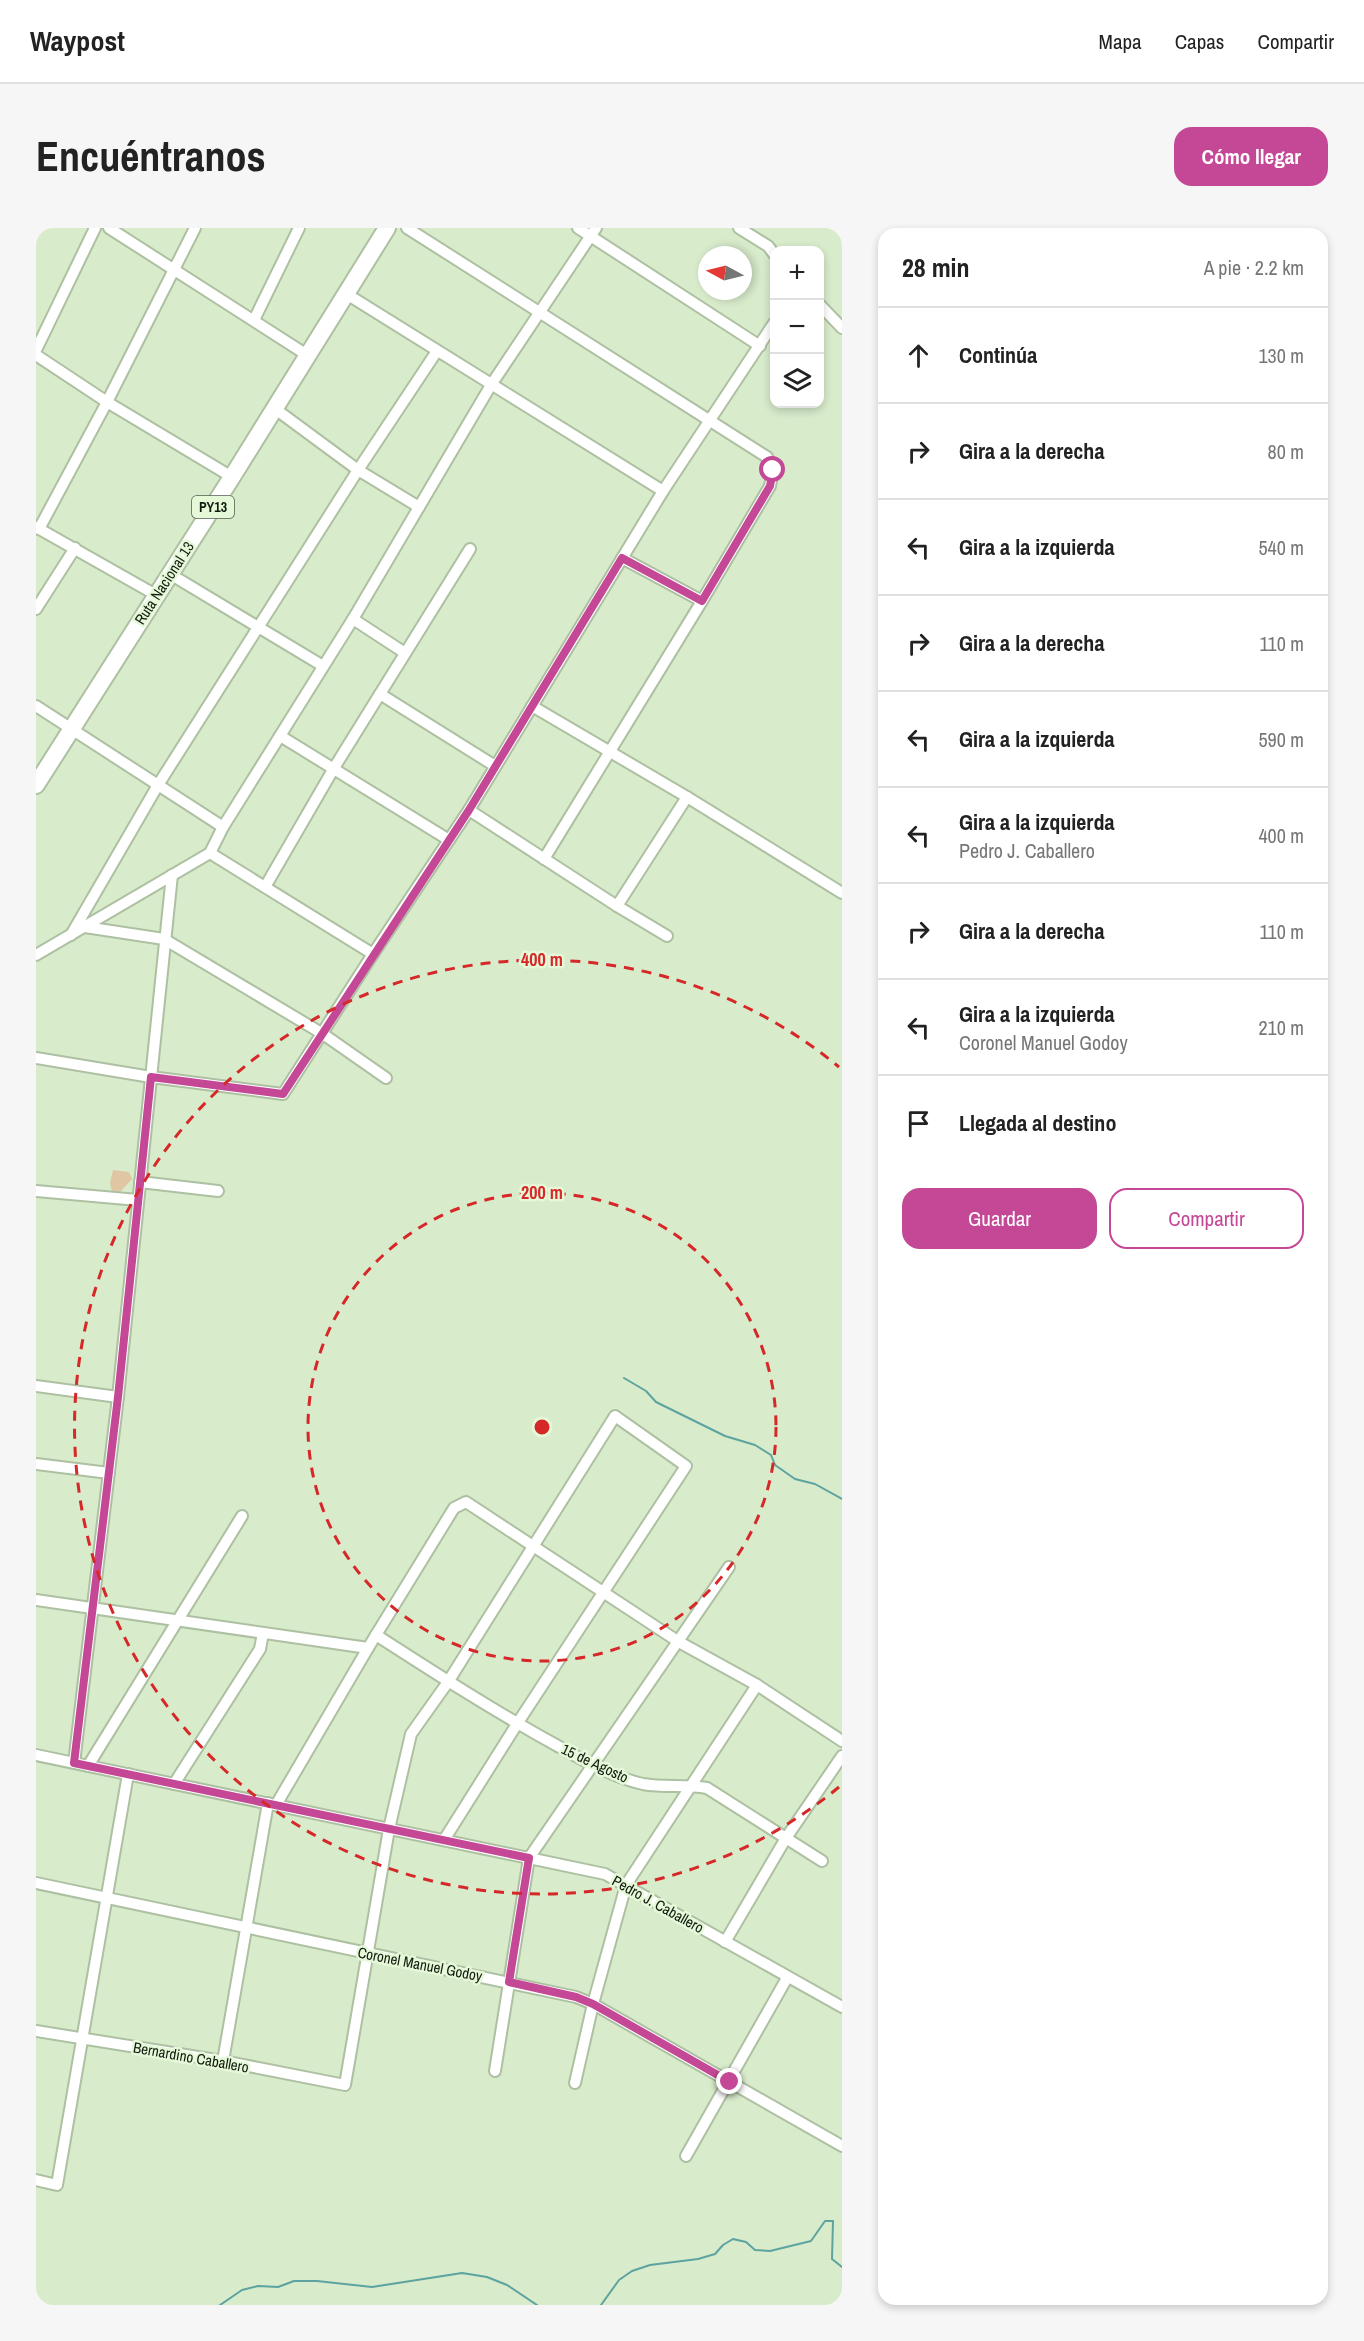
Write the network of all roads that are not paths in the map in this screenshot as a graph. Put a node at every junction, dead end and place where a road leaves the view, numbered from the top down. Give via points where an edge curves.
1 (95, 228) edge
2 (109, 228) edge
3 (195, 228) edge
4 (299, 228) edge
5 (386, 228) edge
6 (407, 228) edge
7 (578, 228) edge
8 (739, 228) edge
9 (593, 232) edge
10 (770, 249) edge
11 (174, 269) junction
12 (345, 293) junction
13 (824, 310) edge
14 (540, 312) junction
15 (254, 320) junction
16 (824, 320) edge
17 (770, 330) edge
18 (842, 330) edge
19 (760, 346) junction
20 (36, 350) edge
21 (437, 351) junction
22 (36, 355) edge
23 (307, 355) junction
24 (491, 385) junction
25 (107, 402) junction
26 (274, 408) junction
27 (711, 419) junction
28 (358, 470) junction
29 (232, 477) junction
30 (663, 491) junction
31 (419, 507) junction
32 (38, 528) edge
33 (75, 548) junction
34 (470, 549) dead end
35 (622, 558) junction
36 (170, 574) junction
37 (156, 595) junction
38 (702, 601) junction
39 (36, 609) edge
40 (353, 619) junction
41 (259, 627) junction
42 (405, 653) junction
43 (323, 666) junction
44 (380, 694) junction
45 (532, 705) junction
46 (36, 706) edge
47 (71, 729) junction
48 (282, 737) junction
49 (609, 752) junction
50 (495, 766) junction
51 (334, 768) junction
52 (36, 785) edge
53 (158, 785) junction
54 (687, 797) junction
55 (469, 810) junction
56 (223, 827) junction
57 (449, 840) junction
58 (210, 853) junction
59 (544, 859) junction
60 (172, 875) junction
61 (265, 888) junction
62 (842, 893) edge
63 (617, 906) junction
64 (85, 927) junction
65 (70, 935) junction
66 (667, 936) dead end
67 (164, 939) junction
68 (373, 954) junction
69 (36, 955) edge
70 (323, 1034) junction
71 (36, 1058) edge
72 (151, 1077) junction
73 (386, 1078) dead end
74 (140, 1182) junction
75 (36, 1191) edge
76 (218, 1191) dead end
77 (138, 1200) junction
78 (36, 1386) edge
79 (118, 1397) junction
80 (36, 1464) edge
81 (109, 1473) junction
82 (242, 1516) dead end
83 (533, 1546) junction
84 (729, 1567) dead end
85 (603, 1592) junction
86 (36, 1600) edge
87 (92, 1609) junction
88 (178, 1621) junction
89 (263, 1633) junction
90 (376, 1635) junction
91 (679, 1642) junction
92 (368, 1648) junction
93 (448, 1682) junction
94 (758, 1685) junction
95 (517, 1724) junction
96 (842, 1741) edge
97 (36, 1755) edge
98 (842, 1756) edge
99 (74, 1763) junction
100 (592, 1765) junction
101 (88, 1766) junction
102 (128, 1774) junction
103 (174, 1784) junction
104 (691, 1785) junction
105 (272, 1804) junction
106 (390, 1829) junction
107 (786, 1839) junction
108 (444, 1840) junction
109 (529, 1858) junction
110 (822, 1862) dead end
111 (36, 1883) edge
112 (626, 1885) junction
113 (108, 1899) junction
114 (246, 1928) junction
115 (724, 1942) junction
116 (368, 1953) junction
117 (788, 1978) junction
118 (509, 1982) junction
119 (593, 2004) junction
120 (842, 2007) edge
121 (36, 2031) edge
122 (83, 2038) junction
123 (222, 2061) junction
124 (495, 2071) dead end
125 (730, 2082) junction
126 (575, 2083) dead end
127 (842, 2146) edge
128 (686, 2156) dead end
129 (36, 2180) edge

1 - 20 street
2 - 11 street
3 - 11 street
4 - 15 street
5 - 12 highway, Ruta Nacional 13 / PY13
6 - 14 street
7 - 9 street
8 - 10 street
9 - 14 street
9 - 19 street
11 - 15 street
11 - 25 street
12 - 21 street
12 - 23 highway, Ruta Nacional 13 / PY13
13 - 18 street
14 - 24 street
14 - 27 street
15 - 23 street
16 - 18 street
17 - 19 street
19 - 27 street
21 - 24 street
21 - 28 street
22 - 25 street
23 - 26 highway, Ruta Nacional 13 / PY13
24 - 30 street
24 - 31 street
25 - 29 street
25 - 32 street
26 - 28 street
26 - 29 highway, Ruta Nacional 13 / PY13
27 - 30 street
27 - 38 street via 767,457 773,470 770,486
28 - 31 street
28 - 41 street
29 - 36 highway, Ruta Nacional 13 / PY13
30 - 35 street
31 - 40 street
32 - 33 street
33 - 37 street
33 - 39 street
34 - 42 street
35 - 38 street
35 - 45 street
36 - 37 highway, Ruta Nacional 13 / PY13
36 - 41 street
37 - 47 highway, Ruta Nacional 13 / PY13
38 - 49 street
40 - 42 street
40 - 43 street
41 - 43 street
41 - 53 street
42 - 44 street
43 - 48 street
44 - 50 street
44 - 51 street
45 - 49 street
45 - 50 street
46 - 47 street
47 - 52 highway, Ruta Nacional 13 / PY13
47 - 53 street
48 - 51 street
48 - 56 street
49 - 54 street
49 - 59 street
50 - 55 street
51 - 57 street
51 - 61 street
53 - 56 street
53 - 65 street
54 - 62 street
54 - 63 street
55 - 57 street
55 - 59 street
56 - 58 street
57 - 68 street
58 - 60 street
58 - 61 street
59 - 63 street
60 - 64 street
60 - 67 street
61 - 68 street
63 - 66 street
64 - 65 street
64 - 67 street
65 - 69 street
67 - 70 street
67 - 72 street
68 - 70 street
70 - 72 street via 283,1094
70 - 73 street
71 - 72 street
72 - 74 street
74 - 76 street
74 - 77 street
75 - 77 street
77 - 79 street
78 - 79 street
79 - 81 street
80 - 81 street
81 - 87 street
82 - 88 street
83 - 85 street
83 - 85 street via 615,1416 686,1466
83 - 90 street via 466,1502 454,1508
83 - 93 street
84 - 91 street
85 - 91 street
85 - 95 street
86 - 87 street
87 - 88 street
87 - 99 street
88 - 89 street
88 - 101 street
89 - 92 street
89 - 103 street via 260,1649
90 - 92 street
90 - 93 street, 15 de Agosto
91 - 94 street
91 - 100 street
92 - 105 street
93 - 95 street, 15 de Agosto
93 - 106 street via 411,1734
94 - 96 street
94 - 104 street
95 - 100 street, 15 de Agosto
95 - 108 street
97 - 99 street, Pedro J. Caballero
98 - 107 street
99 - 101 street, Pedro J. Caballero
100 - 104 street, 15 de Agosto via 643,1784
100 - 109 street
101 - 102 street, Pedro J. Caballero
102 - 103 street, Pedro J. Caballero
102 - 113 street
103 - 105 street, Pedro J. Caballero
104 - 107 street, 15 de Agosto via 707,1788
104 - 112 street
105 - 106 street, Pedro J. Caballero
105 - 114 street
106 - 108 street, Pedro J. Caballero
106 - 116 street
107 - 110 street, 15 de Agosto
107 - 115 street
108 - 109 street, Pedro J. Caballero
109 - 112 street, Pedro J. Caballero via 605,1874
109 - 118 street
111 - 113 street, Coronel Manuel Godoy
112 - 115 street, Pedro J. Caballero
112 - 119 street
113 - 114 street, Coronel Manuel Godoy
113 - 122 street
114 - 116 street, Coronel Manuel Godoy
114 - 123 street
115 - 117 street, Pedro J. Caballero
116 - 118 street, Coronel Manuel Godoy
116 - 123 street, Bernardino Caballero via 345,2085
117 - 120 street, Pedro J. Caballero
117 - 125 street
118 - 119 street, Coronel Manuel Godoy
118 - 124 street
119 - 125 street, Coronel Manuel Godoy
119 - 126 street
121 - 122 street, Bernardino Caballero
122 - 123 street, Bernardino Caballero
122 - 129 street via 57,2185
125 - 127 street, Coronel Manuel Godoy
125 - 128 street

